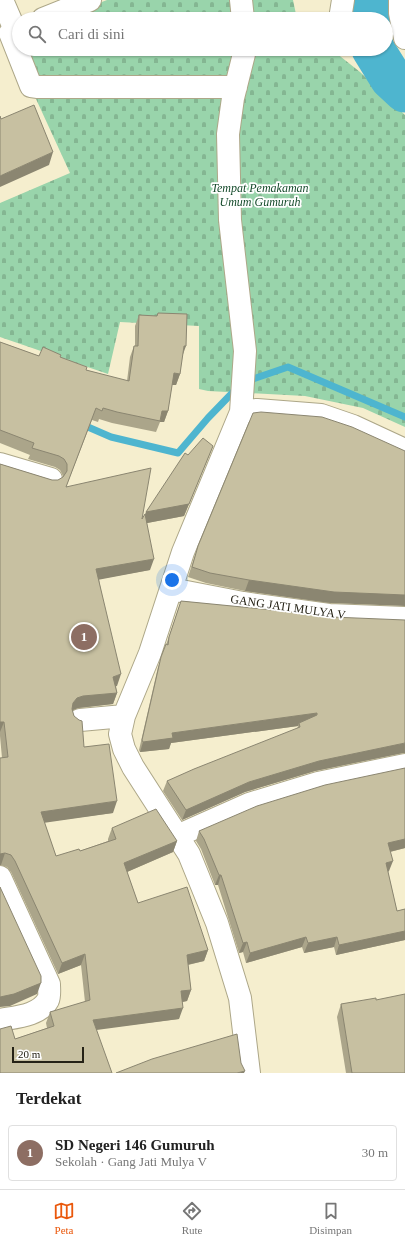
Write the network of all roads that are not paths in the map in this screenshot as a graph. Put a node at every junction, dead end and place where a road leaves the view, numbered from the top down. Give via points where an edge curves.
1 (2, 0) edge
2 (90, 0) edge
3 (241, 0) edge
4 (343, 0) edge
5 (400, 0) edge
6 (60, 12) edge
7 (242, 12) edge
8 (341, 12) edge
9 (11, 32) edge
10 (405, 38) edge
11 (405, 42) edge
12 (405, 50) edge
13 (20, 56) edge
14 (244, 56) edge
15 (236, 87) junction
16 (241, 406) junction
17 (405, 450) edge
18 (0, 464) edge
19 (51, 479) edge
20 (171, 589) junction
21 (405, 618) edge
22 (124, 716) junction
23 (80, 720) edge
24 (405, 765) edge
25 (177, 836) junction
26 (0, 877) edge
27 (0, 1020) edge
28 (249, 1073) edge

1 - 9 street
2 - 6 street
3 - 7 street
4 - 8 street
5 - 10 street
11 - 12 street
13 - 15 street via 31,86
14 - 15 street
15 - 16 street via 228,134 230,220 245,351
16 - 17 street via 257,410 321,415 353,426
16 - 20 street via 183,552
18 - 19 street
20 - 21 street, GANG JATI MULYA V via 243,603 329,615
20 - 22 street via 150,653
22 - 23 street
22 - 25 street via 120,734 124,749
24 - 25 street via 318,783 272,797
25 - 28 street via 189,854 217,923 240,998
26 - 27 street via 49,984 48,999 39,1010 24,1016

